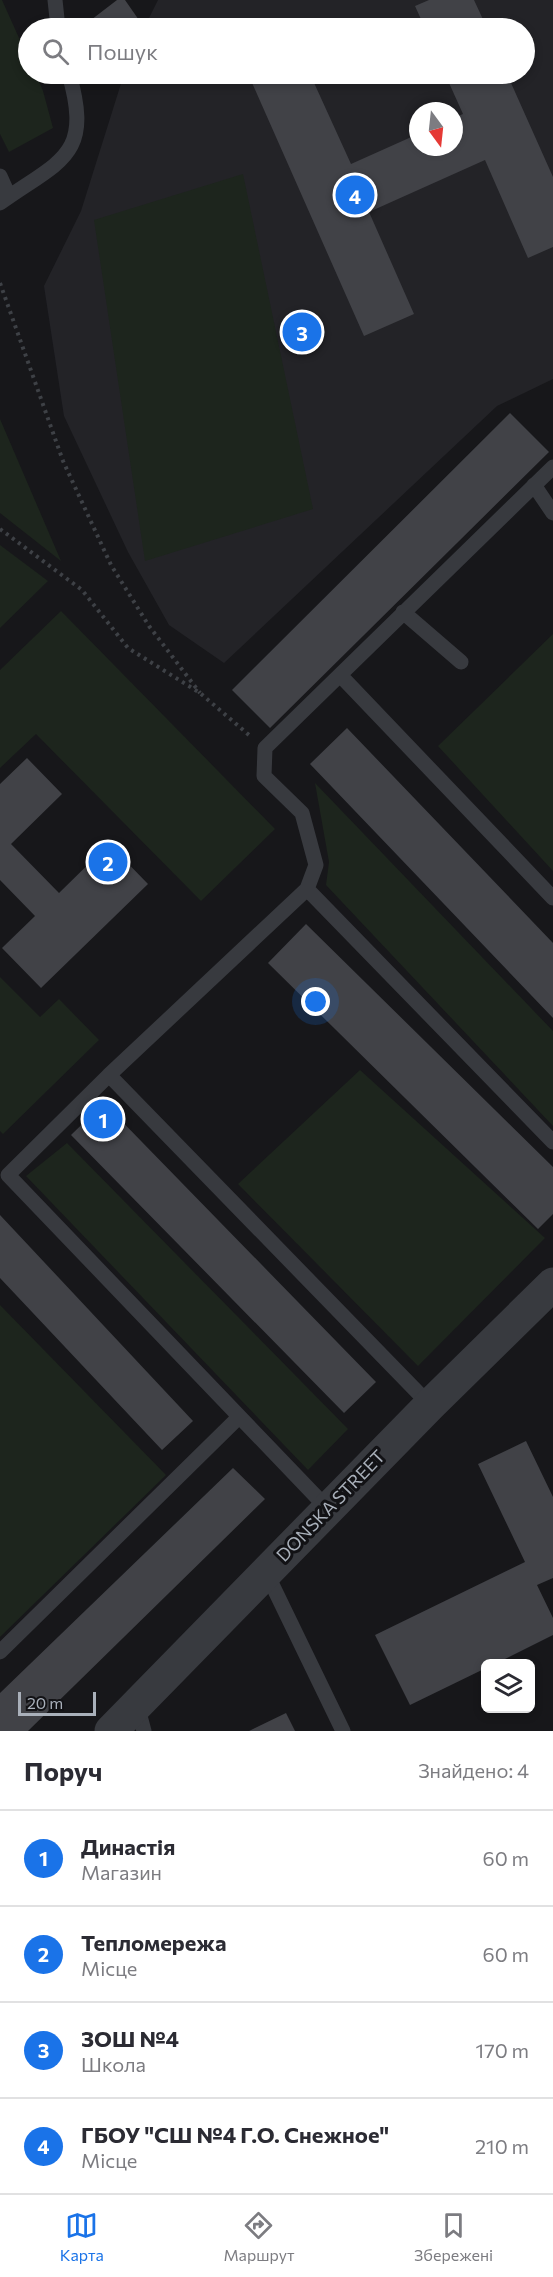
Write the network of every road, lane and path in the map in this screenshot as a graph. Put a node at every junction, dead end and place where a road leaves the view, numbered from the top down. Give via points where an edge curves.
1 (55, 0) edge
2 (57, 18) edge
3 (72, 84) edge
4 (0, 176) edge
5 (5, 199) edge
6 (0, 283) edge
7 (553, 467) edge
8 (534, 485) junction
9 (553, 513) edge
10 (0, 529) edge
11 (403, 612) junction
12 (461, 662) dead end
13 (340, 675) junction
14 (200, 693) junction
15 (265, 748) junction
16 (307, 889) junction
17 (553, 898) edge
18 (109, 1075) junction
19 (553, 1142) edge
20 (4, 1172) edge
21 (553, 1284) edge
22 (430, 1405) junction
23 (239, 1417) junction
24 (328, 1509) junction
25 (266, 1572) junction
26 (0, 1652) edge
27 (140, 1718) edge
28 (111, 1731) edge
29 (343, 1731) edge

1 - 2 lane
3 - 5 lane via 77,136 60,162
4 - 5 lane
6 - 14 path via 63,460 111,565 149,626
7 - 8 lane
8 - 9 lane
8 - 11 lane
10 - 14 path via 82,590 128,648
11 - 12 lane
11 - 13 lane
13 - 15 lane
13 - 17 lane
14 - 15 path
15 - 16 lane via 264,776 302,813 316,865
16 - 18 lane
16 - 19 lane
18 - 20 lane
18 - 22 lane
20 - 23 lane
21 - 22 street, DONSKA STREET
22 - 24 street, DONSKA STREET
23 - 24 lane
23 - 26 lane
24 - 25 street, DONSKA STREET
25 - 27 street, DONSKA STREET
25 - 29 lane
27 - 28 street, DONSKA STREET

